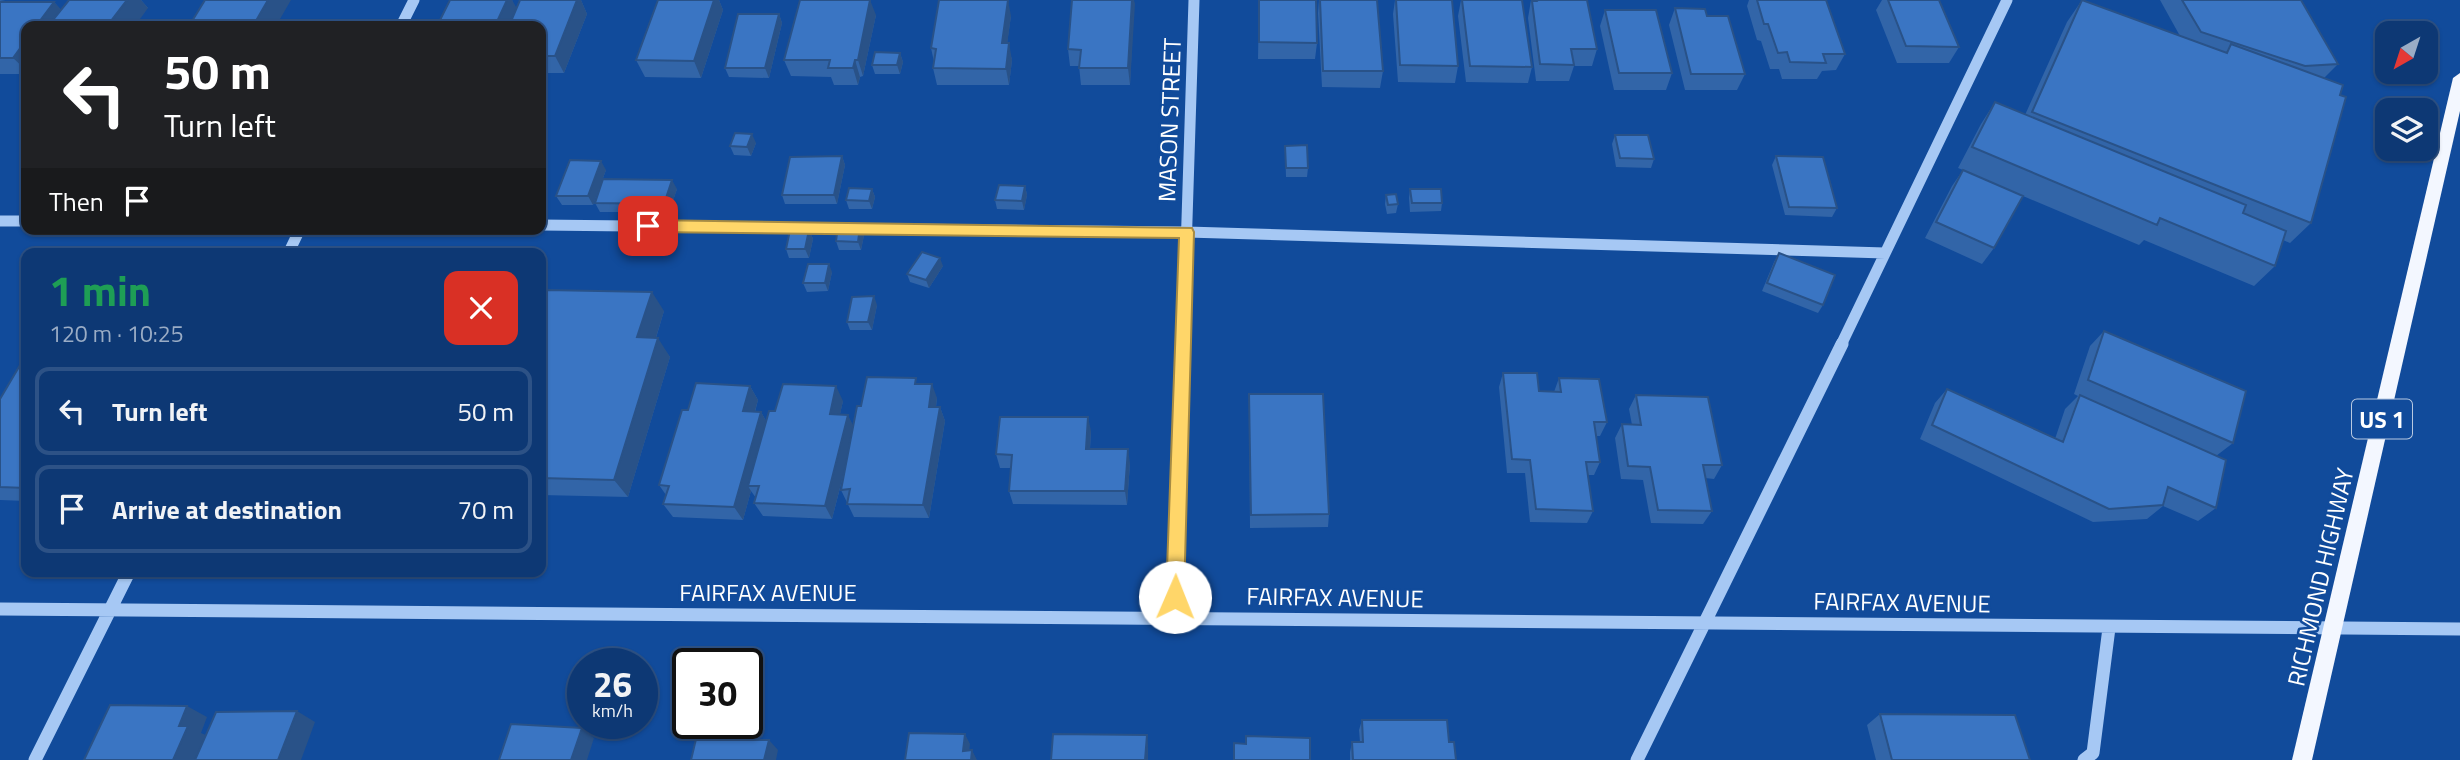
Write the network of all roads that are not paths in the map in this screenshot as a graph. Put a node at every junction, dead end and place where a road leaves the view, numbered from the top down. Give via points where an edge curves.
1 (414, 0) edge
2 (1194, 0) edge
3 (2007, 0) edge
4 (404, 21) edge
5 (2460, 78) edge
6 (0, 220) edge
7 (21, 221) edge
8 (546, 225) edge
9 (1187, 232) junction
10 (1885, 253) junction
11 (126, 577) edge
12 (0, 609) edge
13 (110, 610) junction
14 (1175, 618) junction
15 (1707, 623) junction
16 (2109, 628) junction
17 (2334, 629) junction
18 (2460, 629) edge
19 (35, 760) edge
20 (1637, 760) edge
21 (2084, 760) edge
22 (2302, 760) edge

1 - 4 street
2 - 9 street, MASON STREET
3 - 10 street
5 - 17 main road, RICHMOND HIGHWAY / US 1
6 - 7 street
8 - 9 street
9 - 10 street
9 - 14 street, MASON STREET
10 - 15 street
11 - 13 street
12 - 13 street, FAIRFAX AVENUE
13 - 14 street, FAIRFAX AVENUE
13 - 19 street
14 - 15 street, FAIRFAX AVENUE
15 - 16 street, FAIRFAX AVENUE
15 - 20 street
16 - 17 street, FAIRFAX AVENUE
16 - 21 lane via 2093,753
17 - 18 street, FAIRFAX AVENUE
17 - 22 main road, RICHMOND HIGHWAY / US 1

